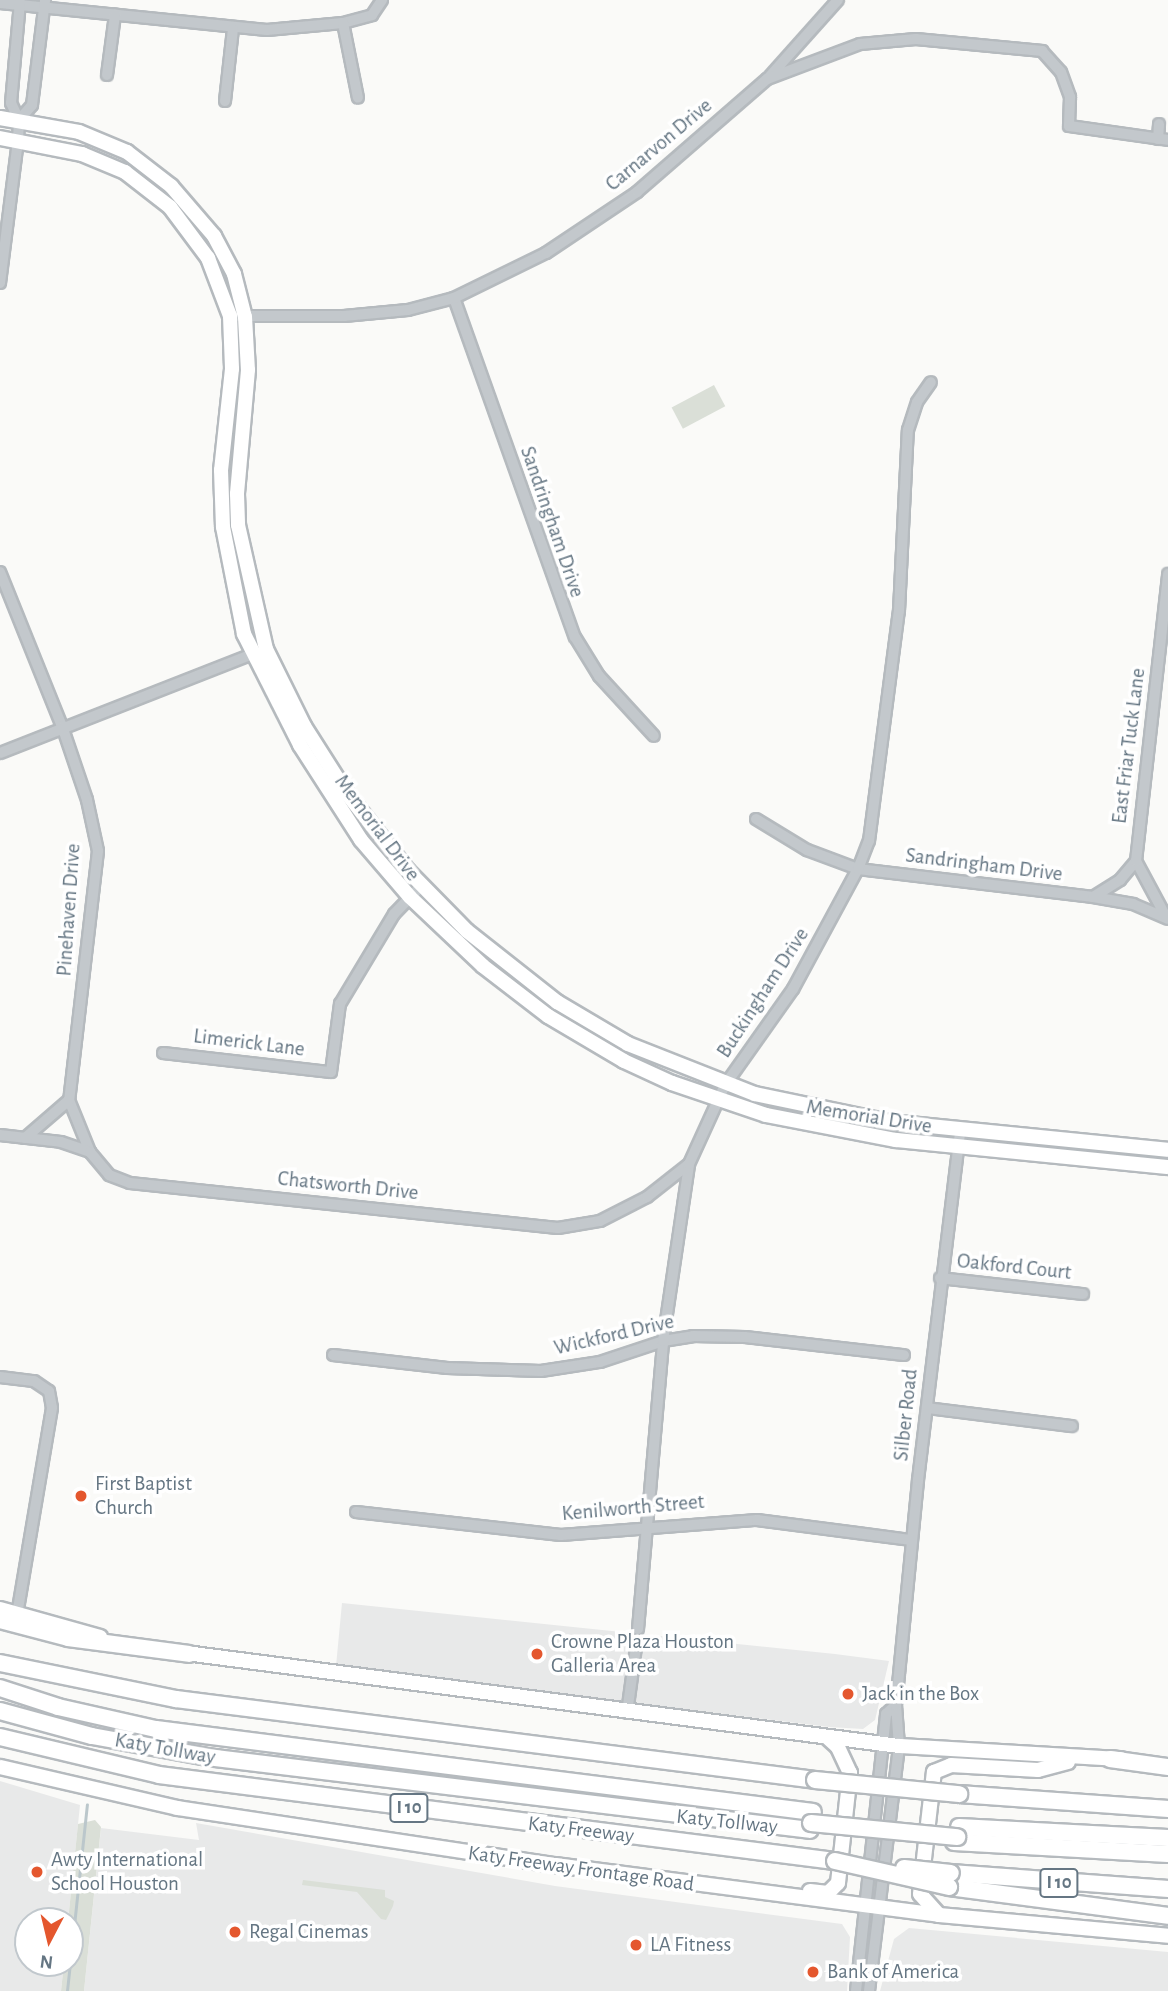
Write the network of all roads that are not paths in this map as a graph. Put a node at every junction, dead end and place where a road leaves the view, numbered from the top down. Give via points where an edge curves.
1 (382, 0) edge
2 (838, 0) edge
3 (20, 3) edge
4 (0, 4) edge
5 (45, 4) edge
6 (115, 15) junction
7 (344, 23) junction
8 (233, 29) junction
9 (17, 48) junction
10 (38, 50) junction
11 (107, 75) dead end
12 (767, 79) junction
13 (358, 98) dead end
14 (225, 101) dead end
15 (0, 118) edge
16 (19, 120) junction
17 (1159, 124) dead end
18 (0, 138) edge
19 (1163, 139) edge
20 (18, 140) junction
21 (0, 283) edge
22 (454, 298) junction
23 (230, 316) junction
24 (245, 317) junction
25 (931, 382) dead end
26 (231, 526) junction
27 (0, 572) edge
28 (1168, 574) edge
29 (259, 651) junction
30 (62, 726) junction
31 (654, 736) dead end
32 (0, 753) edge
33 (757, 819) dead end
34 (1136, 861) junction
35 (858, 869) junction
36 (421, 886) junction
37 (410, 897) junction
38 (1093, 897) junction
39 (1167, 917) edge
40 (557, 1002) junction
41 (548, 1016) junction
42 (163, 1053) dead end
43 (725, 1085) junction
44 (69, 1100) junction
45 (717, 1100) junction
46 (960, 1131) junction
47 (0, 1135) edge
48 (25, 1138) junction
49 (1129, 1146) junction
50 (958, 1147) junction
51 (1168, 1150) edge
52 (90, 1152) junction
53 (1127, 1163) junction
54 (689, 1164) junction
55 (1168, 1167) edge
56 (940, 1278) junction
57 (1083, 1294) dead end
58 (663, 1341) junction
59 (334, 1355) dead end
60 (904, 1355) dead end
61 (0, 1377) edge
62 (927, 1408) junction
63 (1072, 1426) dead end
64 (356, 1512) dead end
65 (647, 1527) junction
66 (912, 1540) junction
67 (0, 1609) edge
68 (17, 1614) junction
69 (0, 1620) edge
70 (0, 1652) edge
71 (189, 1654) junction
72 (0, 1663) edge
73 (27, 1670) junction
74 (0, 1688) edge
75 (0, 1697) edge
76 (895, 1705) junction
77 (0, 1711) edge
78 (627, 1713) junction
79 (0, 1737) edge
80 (827, 1737) junction
81 (224, 1743) junction
82 (882, 1744) junction
83 (899, 1746) junction
84 (1082, 1757) junction
85 (1110, 1759) junction
86 (1168, 1760) edge
87 (0, 1767) edge
88 (1168, 1768) edge
89 (1168, 1809) edge
90 (811, 1822) junction
91 (957, 1835) junction
92 (1168, 1838) edge
93 (1168, 1854) edge
94 (950, 1880) junction
95 (669, 1882) junction
96 (1168, 1889) edge
97 (862, 1906) junction
98 (879, 1908) junction
99 (939, 1915) junction
100 (1168, 1916) edge
101 (1168, 1936) edge
102 (856, 1991) edge
103 (869, 1991) edge

1 - 7 street via 372,15
2 - 12 street via 814,32
3 - 4 street
3 - 5 street
3 - 9 street
5 - 6 street
5 - 10 street
6 - 8 street
6 - 11 street
7 - 8 street
7 - 13 street
8 - 14 street
9 - 10 street
9 - 16 street via 12,103
10 - 16 street via 32,105
12 - 19 street, Carnarvon Drive via 860,44 888,41 1028,48 1042,51 1061,72 1070,97 1068,120 1077,129
12 - 22 street, Carnarvon Drive via 637,192 546,253
15 - 16 main road, Memorial Drive
16 - 20 street
16 - 24 main road, Memorial Drive via 100,140 127,152 172,186 214,236 234,274
17 - 19 street
18 - 20 main road, Memorial Drive
20 - 21 street
20 - 23 main road, Memorial Drive via 82,154 125,172 150,189 187,226 208,258
22 - 24 street, Carnarvon Drive via 408,310 344,316
22 - 31 street, Sandringham Drive via 575,637 600,678
23 - 24 street, Carnarvon Drive
23 - 26 main road, Memorial Drive via 232,369 221,470
24 - 26 main road, Memorial Drive via 248,370
25 - 35 street, Buckingham Drive via 917,402 908,430 892,689 869,841
26 - 29 main road, Memorial Drive via 235,603
27 - 30 street, Pinehaven Drive
28 - 34 street, East Friar Tuck Lane
29 - 30 street
29 - 36 main road, Memorial Drive via 348,795
29 - 37 main road, Memorial Drive via 300,745 361,840
30 - 32 street
30 - 44 street, Pinehaven Drive via 87,800 98,851
33 - 35 street, Sandringham Drive via 807,850
34 - 38 street via 1120,880
34 - 39 street
35 - 38 street, Sandringham Drive
35 - 43 street, Buckingham Drive via 793,989
36 - 37 street
36 - 40 main road, Memorial Drive via 467,931
37 - 41 main road, Memorial Drive via 483,966
37 - 42 street, Limerick Lane via 394,914 340,1004 331,1072
38 - 39 street, Sandringham Drive via 1133,904
40 - 41 main road
40 - 43 main road, Memorial Drive via 628,1044
41 - 45 main road, Memorial Drive via 624,1060
43 - 45 street, Buckingham Drive
43 - 46 main road, Memorial Drive via 833,1114
44 - 48 street
44 - 52 street, Pinehaven Drive
45 - 50 main road, Memorial Drive via 811,1126
45 - 54 street, Buckingham Drive
46 - 49 main road, Memorial Drive
46 - 50 street, Silber Road
47 - 48 street
48 - 52 street
49 - 51 main road, Memorial Drive
49 - 53 main road
50 - 53 main road, Memorial Drive
50 - 56 street, Silber Road
52 - 54 street, Chatsworth Drive via 109,1175 130,1183 558,1228 600,1221 647,1197
53 - 55 main road, Memorial Drive
54 - 58 street, Buckingham Drive
56 - 57 street, Oakford Court
56 - 62 street, Silber Road
58 - 59 street, Wickford Drive via 600,1362 541,1371 447,1368
58 - 60 street, Wickford Drive via 745,1337
58 - 65 street, Buckingham Drive
61 - 68 street via 34,1381 49,1391 52,1408
62 - 63 street
62 - 66 street, Silber Road
64 - 65 street, Kenilworth Street via 561,1535
65 - 66 street, Kenilworth Street via 758,1520
65 - 78 street, Buckingham Drive
66 - 76 street, Silber Road
67 - 68 main road
68 - 71 main road
69 - 71 highway via 68,1638
70 - 73 highway
71 - 78 main road
72 - 73 highway
73 - 89 highway, bridge via 215,1705 815,1780
74 - 81 highway via 127,1724
75 - 81 highway via 98,1726
76 - 82 street, Silber Road via 886,1714
76 - 83 street, Silber Road
77 - 90 highway, Katy Tollway via 92,1736 196,1755
78 - 80 main road
79 - 94 highway, Katy Freeway / I 10, bridge via 159,1774 835,1861
80 - 82 main road
80 - 95 main road via 838,1746 850,1773 836,1887 822,1893
81 - 90 highway
82 - 83 main road
82 - 97 street, Silber Road
83 - 84 main road
83 - 98 street, Silber Road
84 - 85 main road
84 - 99 main road via 1038,1770 951,1765 934,1772 920,1894
85 - 86 main road
85 - 88 highway
87 - 95 main road, Katy Freeway Frontage Road via 62,1785 209,1814
90 - 91 highway
91 - 92 highway
91 - 93 highway
94 - 96 highway, I 10
94 - 100 highway
95 - 97 main road, Katy Freeway Frontage Road
97 - 98 main road, Katy Freeway Frontage Road
97 - 102 street, Silber Road
98 - 99 main road, Katy Freeway Frontage Road
98 - 103 street, Silber Road
99 - 101 main road, Katy Freeway Frontage Road

